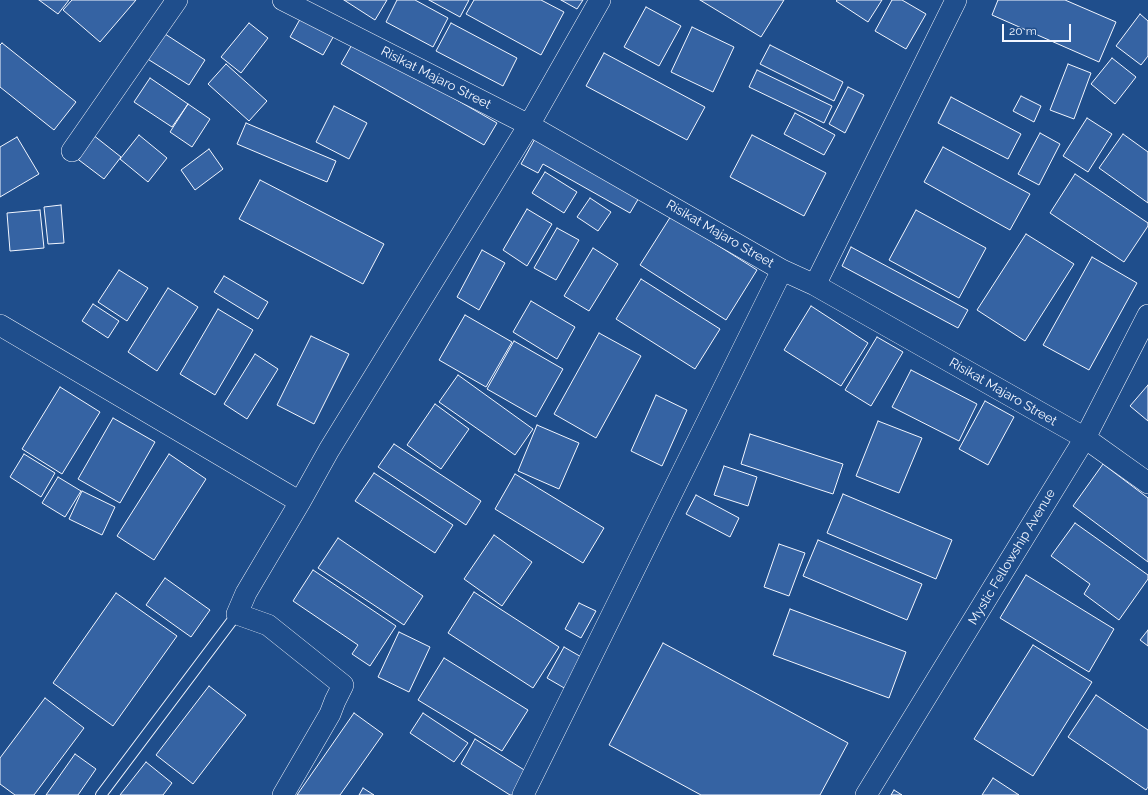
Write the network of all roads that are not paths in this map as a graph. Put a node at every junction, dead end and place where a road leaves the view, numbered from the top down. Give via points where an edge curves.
1 (177, 0) edge
2 (283, 0) edge
3 (600, 0) edge
4 (956, 0) edge
5 (530, 125) junction
6 (72, 150) dead end
7 (782, 270) junction
8 (815, 285) junction
9 (1148, 315) edge
10 (0, 325) edge
11 (1085, 438) junction
12 (1148, 483) edge
13 (300, 502) junction
14 (237, 614) junction
15 (101, 795) edge
16 (283, 795) edge
17 (523, 795) edge
18 (866, 795) edge

1 - 6 street
2 - 5 street, Risikat Majaro Street
3 - 5 street
4 - 8 street
5 - 7 street, Risikat Majaro Street
5 - 13 street via 329,450
7 - 8 street, Risikat Majaro Street
7 - 17 street
8 - 11 street, Risikat Majaro Street
9 - 11 street, Mystic Fellowship Avenue
10 - 13 street
11 - 12 street, Risikat Majaro Street
11 - 18 street, Mystic Fellowship Avenue
13 - 14 street via 246,593
14 - 15 lane
14 - 16 street via 268,625 343,685 330,714

